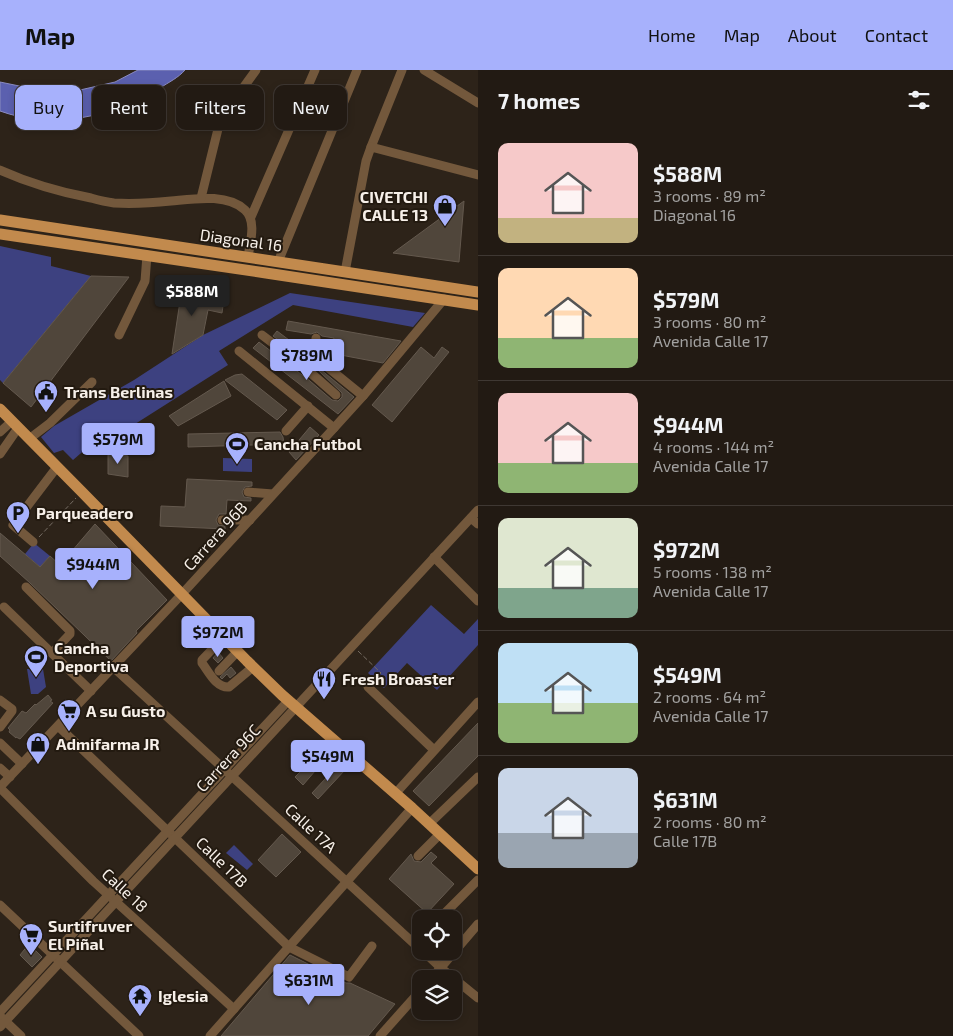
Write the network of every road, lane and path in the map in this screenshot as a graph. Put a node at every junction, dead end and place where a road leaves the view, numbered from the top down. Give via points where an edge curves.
1 (256, 70) edge
2 (315, 70) edge
3 (357, 70) edge
4 (402, 70) edge
5 (424, 70) edge
6 (478, 103) edge
7 (371, 147) junction
8 (0, 170) edge
9 (478, 175) edge
10 (201, 198) junction
11 (251, 217) junction
12 (0, 220) edge
13 (0, 234) edge
14 (147, 255) junction
15 (248, 257) junction
16 (278, 262) junction
17 (345, 272) junction
18 (478, 292) edge
19 (444, 299) junction
20 (478, 305) edge
21 (119, 335) dead end
22 (262, 335) dead end
23 (316, 338) dead end
24 (239, 351) dead end
25 (315, 357) junction
26 (304, 367) junction
27 (92, 382) dead end
28 (336, 395) dead end
29 (363, 396) junction
30 (308, 406) junction
31 (0, 409) edge
32 (15, 424) junction
33 (334, 428) junction
34 (286, 430) dead end
35 (0, 432) edge
36 (29, 439) junction
37 (0, 454) edge
38 (57, 467) junction
39 (248, 492) dead end
40 (273, 494) junction
41 (77, 497) dead end
42 (478, 510) edge
43 (470, 518) junction
44 (222, 520) dead end
45 (250, 520) junction
46 (478, 524) edge
47 (33, 542) joint
48 (434, 557) junction
49 (26, 587) dead end
50 (182, 594) junction
51 (478, 601) edge
52 (4, 607) dead end
53 (224, 637) junction
54 (352, 645) junction
55 (238, 651) junction
56 (52, 653) junction
57 (114, 667) junction
58 (253, 667) junction
59 (215, 675) junction
60 (368, 687) joint
61 (91, 691) junction
62 (0, 700) edge
63 (478, 702) edge
64 (292, 704) junction
65 (58, 726) junction
66 (0, 728) edge
67 (0, 743) edge
68 (434, 750) junction
69 (22, 764) junction
70 (0, 768) edge
71 (228, 772) junction
72 (10, 777) junction
73 (478, 777) edge
74 (0, 788) edge
75 (395, 794) junction
76 (412, 808) junction
77 (429, 824) junction
78 (168, 831) junction
79 (440, 834) junction
80 (175, 838) junction
81 (418, 856) dead end
82 (478, 869) edge
83 (478, 880) edge
84 (347, 882) junction
85 (108, 895) junction
86 (116, 902) junction
87 (0, 905) edge
88 (448, 910) edge
89 (478, 924) edge
90 (475, 931) edge
91 (412, 941) edge
92 (372, 946) dead end
93 (289, 947) junction
94 (53, 955) junction
95 (433, 960) edge
96 (60, 962) junction
97 (441, 968) junction
98 (478, 998) edge
99 (412, 1000) edge
100 (234, 1009) junction
101 (0, 1012) edge
102 (2, 1022) edge
103 (21, 1036) edge
104 (139, 1036) edge
105 (210, 1036) edge
106 (380, 1036) edge

1 - 10 street via 218,129
2 - 11 street
3 - 16 street
4 - 7 street
5 - 6 street
7 - 9 street
7 - 17 street
8 - 10 street via 25,181 113,203
10 - 11 street via 233,203
11 - 15 street
12 - 15 main road, Diagonal 16
13 - 14 main road, Diagonal 16
14 - 19 main road, Diagonal 16
14 - 21 street via 145,281
15 - 16 main road, Diagonal 16
16 - 17 main road, Diagonal 16
17 - 18 main road, Diagonal 16
19 - 20 main road, Diagonal 16
19 - 29 street, Carrera 96B
22 - 26 street
23 - 25 street
24 - 30 street
25 - 26 street
25 - 29 street
26 - 28 street
27 - 36 street
29 - 33 street, Carrera 96B
30 - 33 street
30 - 34 street
31 - 32 main road
32 - 35 street
32 - 36 main road
32 - 37 street
33 - 40 street, Carrera 96B
36 - 38 main road
38 - 47 street via 13,525
38 - 50 main road
39 - 40 street
40 - 45 street, Carrera 96B
41 - 47 path
42 - 43 street, Carrera 96C
43 - 46 street
43 - 48 street, Carrera 96C
44 - 45 street
45 - 50 street, Carrera 96B
48 - 51 street
48 - 54 street, Carrera 96C
49 - 56 street via 70,631
50 - 53 main road
50 - 57 street, Carrera 96B
52 - 56 street
53 - 55 main road
53 - 59 street via 202,660
54 - 60 path via 381,673
54 - 64 street, Carrera 96C
55 - 58 main road
55 - 59 street
56 - 61 street
57 - 61 street, Carrera 96B
57 - 71 street, Calle 17A
58 - 59 street via 230,687 221,686
58 - 64 main road
60 - 68 street
61 - 65 street, Carrera 96B
62 - 66 street via 12,711
63 - 68 street
64 - 71 street, Carrera 96C
64 - 75 main road
65 - 69 street, Carrera 96B
65 - 78 street, Calle 17B
67 - 69 street
68 - 75 street
69 - 72 street, Carrera 96B
70 - 72 street
71 - 78 street, Carrera 96C
71 - 80 street, Carrera 96C
71 - 84 street, Calle 17A
72 - 74 street, Carrera 96B
73 - 77 street
74 - 85 street, Calle 18
75 - 76 main road
76 - 77 main road
76 - 84 street
77 - 79 main road
78 - 80 street, Calle 17B
78 - 85 street, Carrera 96C
79 - 81 street
79 - 82 main road
80 - 86 street, Carrera 96C
80 - 93 street, Calle 17B
83 - 88 street
84 - 91 street, Calle 17A
84 - 93 street
85 - 86 street, Calle 18
85 - 94 street, Carrera 96C
86 - 96 street, Carrera 96C
86 - 100 street, Calle 18
87 - 94 street
89 - 90 street
90 - 97 street
92 - 93 street, Calle 17B via 349,977
93 - 100 street
94 - 96 street
94 - 101 street, Carrera 96C
95 - 97 street, Calle 17A
96 - 102 street, Carrera 96C
96 - 104 street
97 - 98 street, Calle 17A
99 - 106 street
100 - 105 street
102 - 103 street

